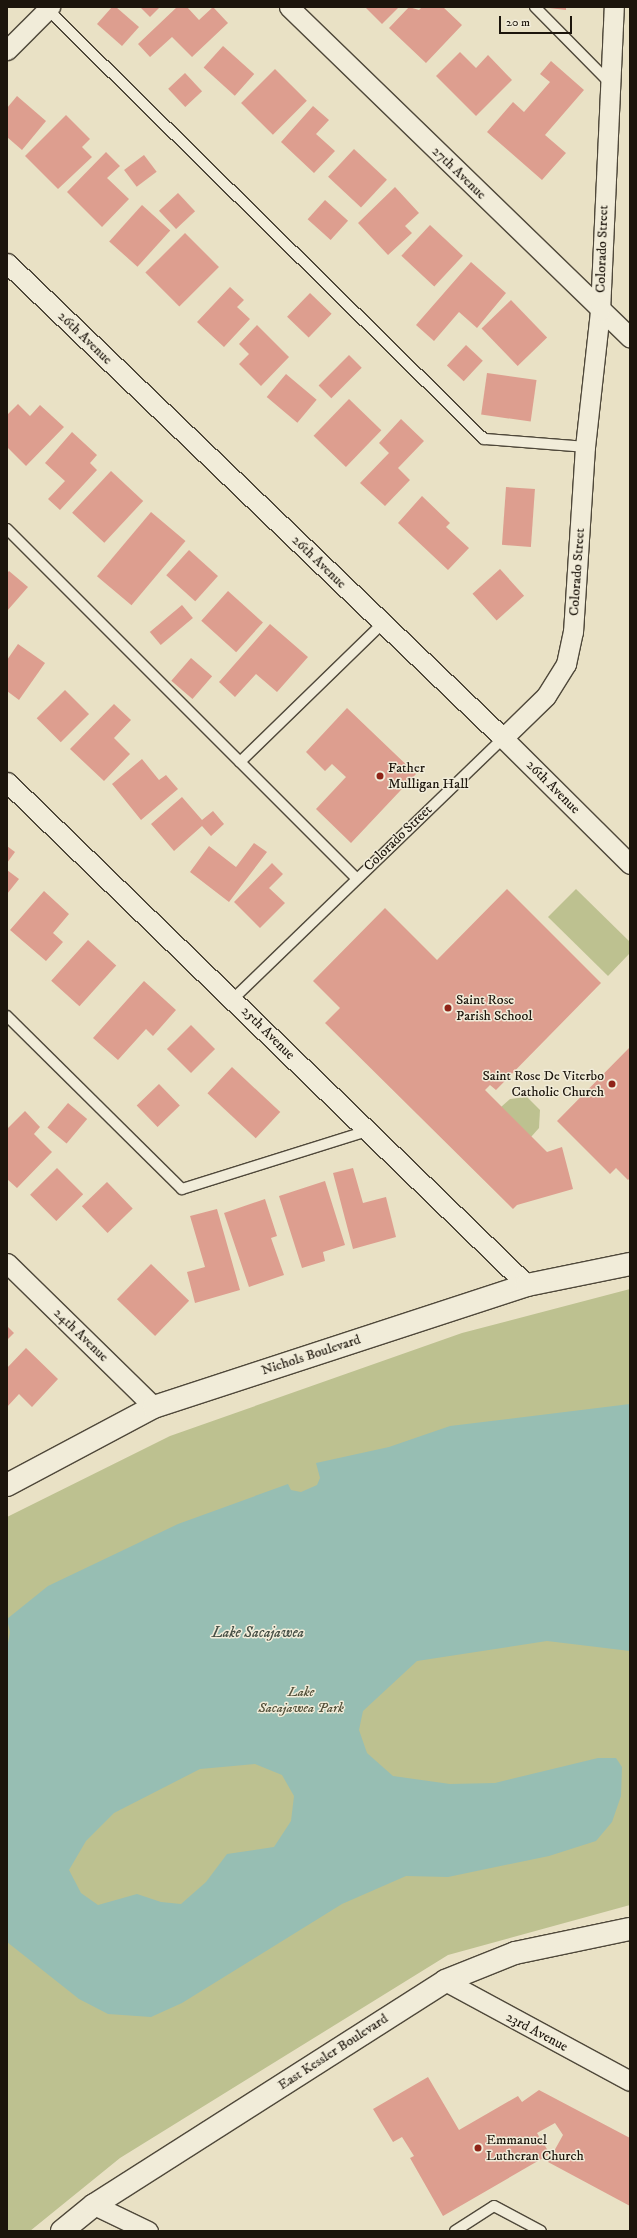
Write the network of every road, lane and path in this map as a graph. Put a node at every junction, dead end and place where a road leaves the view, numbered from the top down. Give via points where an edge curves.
1 (289, 7) edge
2 (535, 7) edge
3 (614, 7) edge
4 (48, 8) edge
5 (7, 50) edge
6 (609, 82) junction
7 (7, 264) edge
8 (600, 312) junction
9 (630, 338) edge
10 (586, 446) junction
11 (7, 529) edge
12 (383, 623) junction
13 (503, 738) junction
14 (240, 762) junction
15 (7, 782) edge
16 (630, 864) edge
17 (356, 878) junction
18 (233, 999) junction
19 (7, 1016) edge
20 (366, 1131) junction
21 (7, 1264) edge
22 (630, 1264) edge
23 (527, 1285) junction
24 (154, 1406) junction
25 (7, 1485) edge
26 (630, 1928) edge
27 (445, 1981) junction
28 (630, 2081) edge
29 (94, 2205) junction
30 (62, 2231) edge
31 (148, 2231) edge
32 (455, 2231) edge
33 (541, 2231) edge

1 - 8 street, 27th Avenue
2 - 6 lane
3 - 6 street, Colorado Street
4 - 5 street
4 - 10 lane via 484,439
6 - 8 street, Colorado Street
7 - 12 street, 26th Avenue
8 - 9 street, 27th Avenue
8 - 10 street, Colorado Street
10 - 13 street, Colorado Street via 573,632 566,664 546,696
11 - 14 lane
12 - 13 street, 26th Avenue
12 - 14 lane
13 - 16 street, 26th Avenue
13 - 17 lane, Colorado Street
14 - 17 lane
15 - 18 street, 25th Avenue
17 - 18 lane, Colorado Street
18 - 20 street, 25th Avenue
19 - 20 lane via 182,1189
20 - 23 street, 25th Avenue
21 - 24 street, 24th Avenue
22 - 23 main road, Nichols Boulevard
23 - 24 main road, Nichols Boulevard
24 - 25 main road, Nichols Boulevard
26 - 27 main road, East Kessler Boulevard via 515,1953
27 - 28 street, 23rd Avenue
27 - 29 main road, East Kessler Boulevard
29 - 30 main road, East Kessler Boulevard
29 - 31 street
32 - 33 lane via 494,2206

